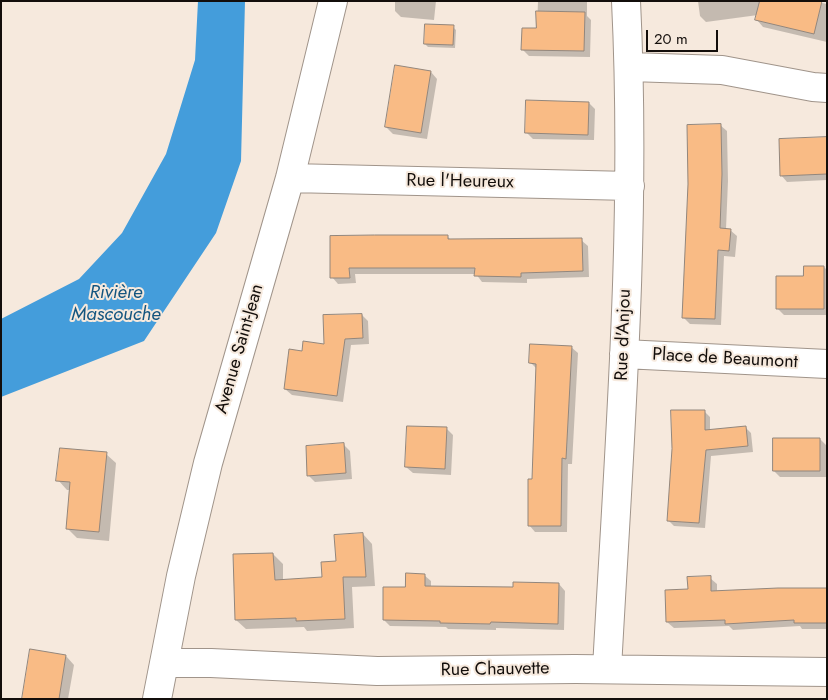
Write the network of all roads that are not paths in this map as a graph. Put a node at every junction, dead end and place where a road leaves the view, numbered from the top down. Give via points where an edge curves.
1 (333, 1) edge
2 (626, 1) edge
3 (630, 67) junction
4 (827, 88) edge
5 (290, 178) junction
6 (630, 186) junction
7 (624, 354) junction
8 (827, 364) edge
9 (164, 662) junction
10 (607, 670) junction
11 (827, 672) edge
12 (157, 699) edge

1 - 5 street, Avenue Saint-Jean
2 - 3 street, Rue d'Anjou
3 - 4 street via 722,70
3 - 6 street, Rue d'Anjou
5 - 6 street, Rue l'Heureux
5 - 9 street, Avenue Saint-Jean via 208,463
6 - 7 street, Rue d'Anjou
7 - 8 street, Place de Beaumont
7 - 10 street, Rue d'Anjou
9 - 10 street, Rue Chauvette via 377,672
9 - 12 street, Avenue Saint-Jean
10 - 11 street, Rue Chauvette

